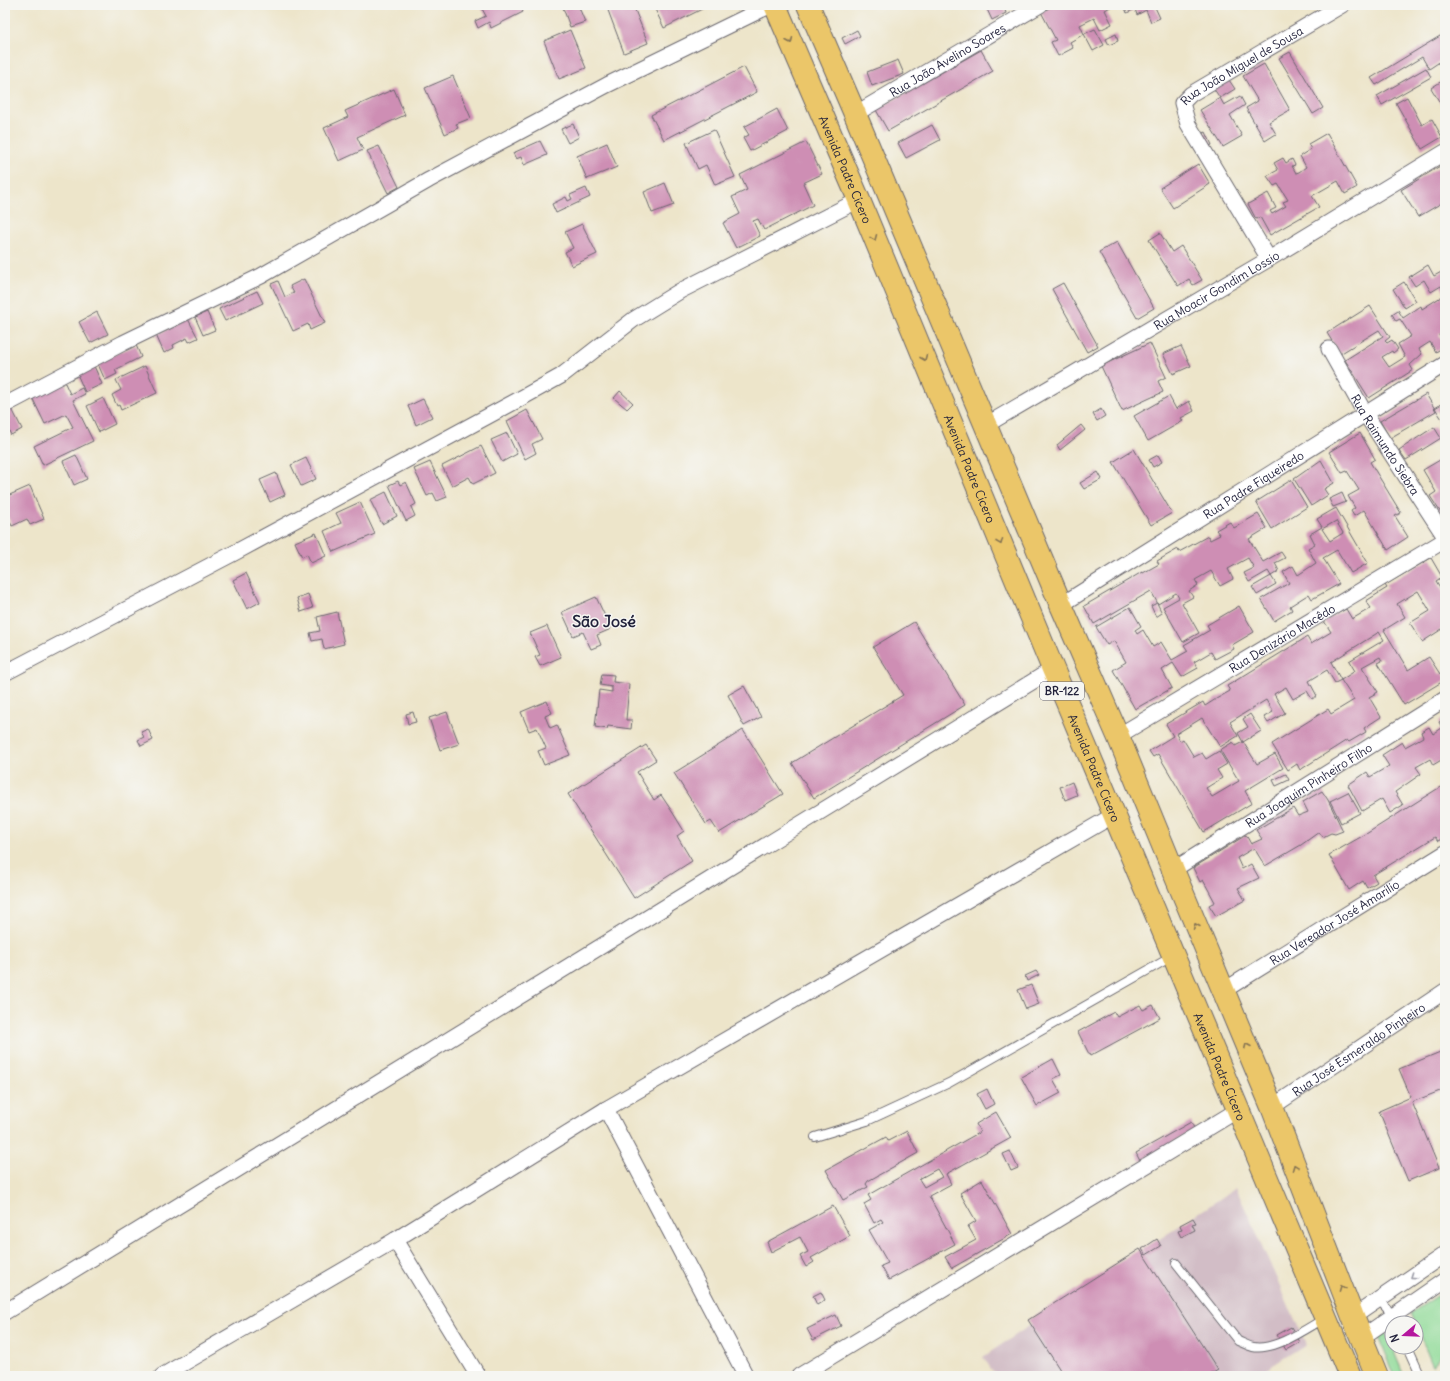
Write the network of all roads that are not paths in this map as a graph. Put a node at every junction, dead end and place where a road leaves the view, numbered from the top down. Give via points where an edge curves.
1 (771, 5) edge
2 (774, 5) edge
3 (808, 5) edge
4 (1040, 5) edge
5 (1342, 5) edge
6 (855, 114) junction
7 (1445, 152) edge
8 (859, 200) junction
9 (1269, 259) junction
10 (1329, 349) dead end
11 (1445, 364) edge
12 (5, 405) edge
13 (1366, 415) junction
14 (986, 425) junction
15 (1445, 538) edge
16 (1061, 605) junction
17 (1053, 669) junction
18 (5, 673) edge
19 (1445, 699) edge
20 (1118, 736) junction
21 (1114, 815) junction
22 (1445, 853) edge
23 (1172, 870) junction
24 (1174, 956) junction
25 (1223, 991) junction
26 (1445, 991) edge
27 (1272, 1107) junction
28 (606, 1109) junction
29 (1238, 1110) junction
30 (815, 1137) dead end
31 (395, 1240) junction
32 (1445, 1254) edge
33 (1176, 1263) dead end
34 (1445, 1280) edge
35 (1378, 1299) junction
36 (5, 1312) edge
37 (1392, 1315) edge
38 (1400, 1315) edge
39 (1353, 1317) junction
40 (1326, 1318) junction
41 (1384, 1325) edge
42 (1361, 1338) junction
43 (1412, 1355) edge
44 (162, 1376) edge
45 (478, 1376) edge
46 (746, 1376) edge
47 (799, 1376) edge
48 (1350, 1376) edge
49 (1378, 1376) edge
50 (1421, 1376) edge

1 - 12 street via 600,89 429,180 261,276 123,343
2 -> 8 highway, Avenida Padre Cícero / BR-122
3 - 6 highway, BR-122
4 - 6 street, Rua João Avelino Soares
5 - 9 street, Rua João Miguel de Sousa via 1191,94 1182,103 1188,124
6 - 14 highway, BR-122
7 - 9 street, Rua Moacir Gondim Lossio
8 -> 17 highway, Avenida Padre Cícero / BR-122
8 - 18 street via 680,291 633,320 561,376 516,401
9 - 14 street, Rua Moacir Gondim Lossio
10 - 13 street, Rua Raimundo Siebra
11 - 13 street, Rua Padre Fiqueiredo
13 - 15 street, Rua Raimundo Siebra
13 - 16 street, Rua Padre Fiqueiredo
14 - 16 highway, BR-122
15 - 20 street, Rua Denizário Macêdo
16 - 20 highway, BR-122
17 - 21 highway, Avenida Padre Cícero / BR-122
17 - 36 street
19 - 23 street, Rua Joaquim Pinheiro Filho
20 - 23 highway, BR-122
21 - 24 highway, Avenida Padre Cícero / BR-122
21 - 28 street
22 - 25 street, Rua Vereador José Amarilio
25 -> 23 highway, BR-122
24 - 29 highway, Avenida Padre Cícero / BR-122
24 - 30 lane via 949,1083 866,1121
27 -> 25 highway, BR-122
26 - 27 street, Rua José Esmeraldo Pinheiro
39 -> 27 highway, BR-122
28 - 31 street
28 - 46 street
29 - 40 highway, Avenida Padre Cícero / BR-122
29 - 47 street
31 - 44 street
31 - 45 street
32 -> 35 street
33 - 40 lane via 1238,1341 1253,1347 1268,1346
34 - 38 street
35 - 37 lane
35 - 39 street
39 - 42 highway, BR-122
40 - 48 highway, Avenida Padre Cícero / BR-122
41 - 42 street
42 - 49 highway, BR-122
43 - 50 lane

